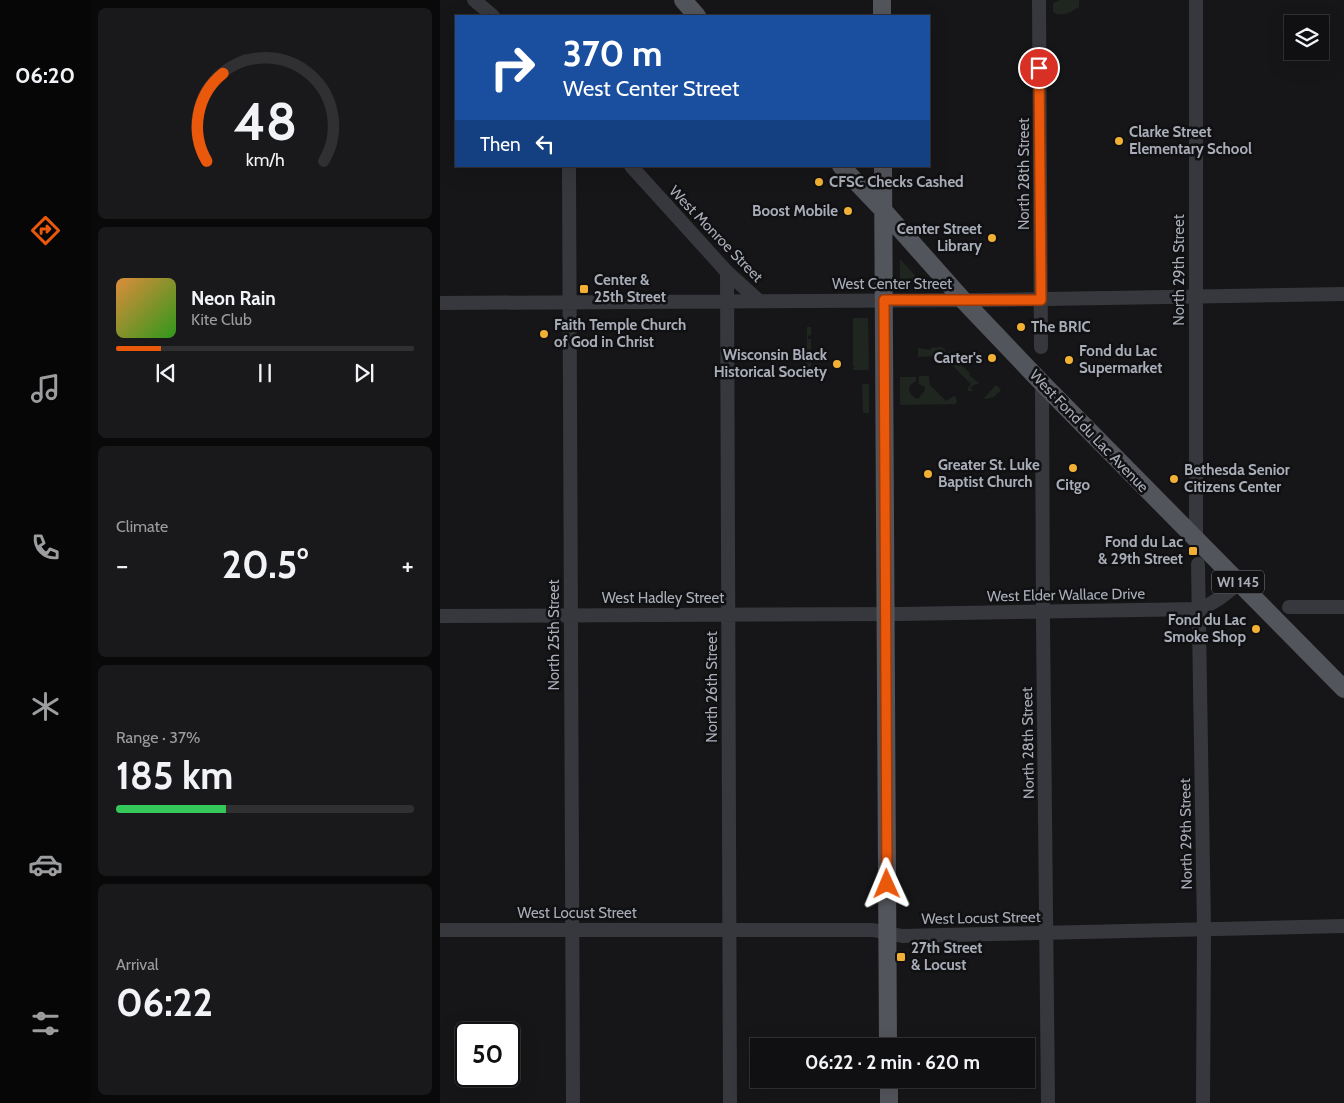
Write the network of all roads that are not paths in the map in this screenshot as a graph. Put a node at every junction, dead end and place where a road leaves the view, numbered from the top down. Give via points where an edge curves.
1 (474, 0) edge
2 (682, 0) edge
3 (882, 0) edge
4 (1039, 0) edge
5 (1196, 0) edge
6 (491, 15) edge
7 (697, 15) edge
8 (882, 15) edge
9 (569, 167) edge
10 (632, 167) edge
11 (842, 167) edge
12 (883, 167) edge
13 (883, 210) junction
14 (727, 272) junction
15 (1344, 294) edge
16 (1196, 296) junction
17 (884, 300) junction
18 (963, 300) junction
19 (1041, 300) junction
20 (727, 301) junction
21 (759, 301) junction
22 (440, 303) edge
23 (569, 303) junction
24 (1041, 348) dead end
25 (1042, 383) junction
26 (1196, 541) junction
27 (1198, 564) dead end
28 (1239, 583) junction
29 (1289, 607) dead end
30 (1344, 607) edge
31 (1199, 609) junction
32 (1042, 612) junction
33 (728, 614) junction
34 (886, 614) junction
35 (440, 616) edge
36 (570, 616) junction
37 (1344, 690) edge
38 (1344, 926) edge
39 (440, 930) edge
40 (572, 930) junction
41 (729, 930) junction
42 (1204, 930) junction
43 (888, 933) junction
44 (1046, 933) junction
45 (888, 1038) edge
46 (888, 1088) edge
47 (573, 1103) edge
48 (730, 1103) edge
49 (889, 1103) edge
50 (1048, 1103) edge
51 (1203, 1103) edge

1 - 6 street
2 - 7 main road
3 - 8 main road
4 - 19 street, North 28th Street
5 - 16 street, North 29th Street
9 - 23 street, North 25th Street
10 - 14 street, West Monroe Street
11 - 13 main road, West Fond du Lac Avenue / WI 145
12 - 13 main road
13 - 17 main road
13 - 18 main road, West Fond du Lac Avenue / WI 145
14 - 20 street, North 26th Street
14 - 21 street, West Monroe Street
15 - 16 street, West Center Street
16 - 19 street, West Center Street
16 - 26 street, North 29th Street
17 - 18 street, West Center Street
17 - 21 street, West Center Street
17 - 34 main road
18 - 19 street, West Center Street
18 - 25 main road, West Fond du Lac Avenue / WI 145
19 - 24 street, North 28th Street
20 - 21 street, West Center Street
20 - 23 street, West Center Street
20 - 33 street, North 26th Street
22 - 23 street, West Center Street
23 - 36 street, North 25th Street
25 - 26 main road, West Fond du Lac Avenue / WI 145
25 - 32 street, North 28th Street
26 - 28 main road, West Fond du Lac Avenue / WI 145
27 - 31 street, North 29th Street
28 - 31 street, West Elder Wallace Drive via 1224,596
28 - 37 main road, West Fond du Lac Avenue / WI 145
29 - 30 street
31 - 32 street, West Elder Wallace Drive
31 - 42 street, North 29th Street
32 - 34 street, West Elder Wallace Drive
32 - 44 street, North 28th Street
33 - 34 street, West Hadley Street
33 - 36 street, West Hadley Street
33 - 41 street, North 26th Street
34 - 43 main road
35 - 36 street, West Hadley Street
36 - 40 street, North 25th Street
38 - 42 street, West Locust Street
39 - 40 street, West Locust Street
40 - 41 street, West Locust Street
40 - 47 street, North 25th Street
41 - 43 street, West Locust Street via 874,930
41 - 48 street, North 26th Street
42 - 44 street, West Locust Street
42 - 51 street, North 29th Street
43 - 44 street, West Locust Street via 902,936
43 - 45 main road
44 - 50 street, North 28th Street
46 - 49 main road

